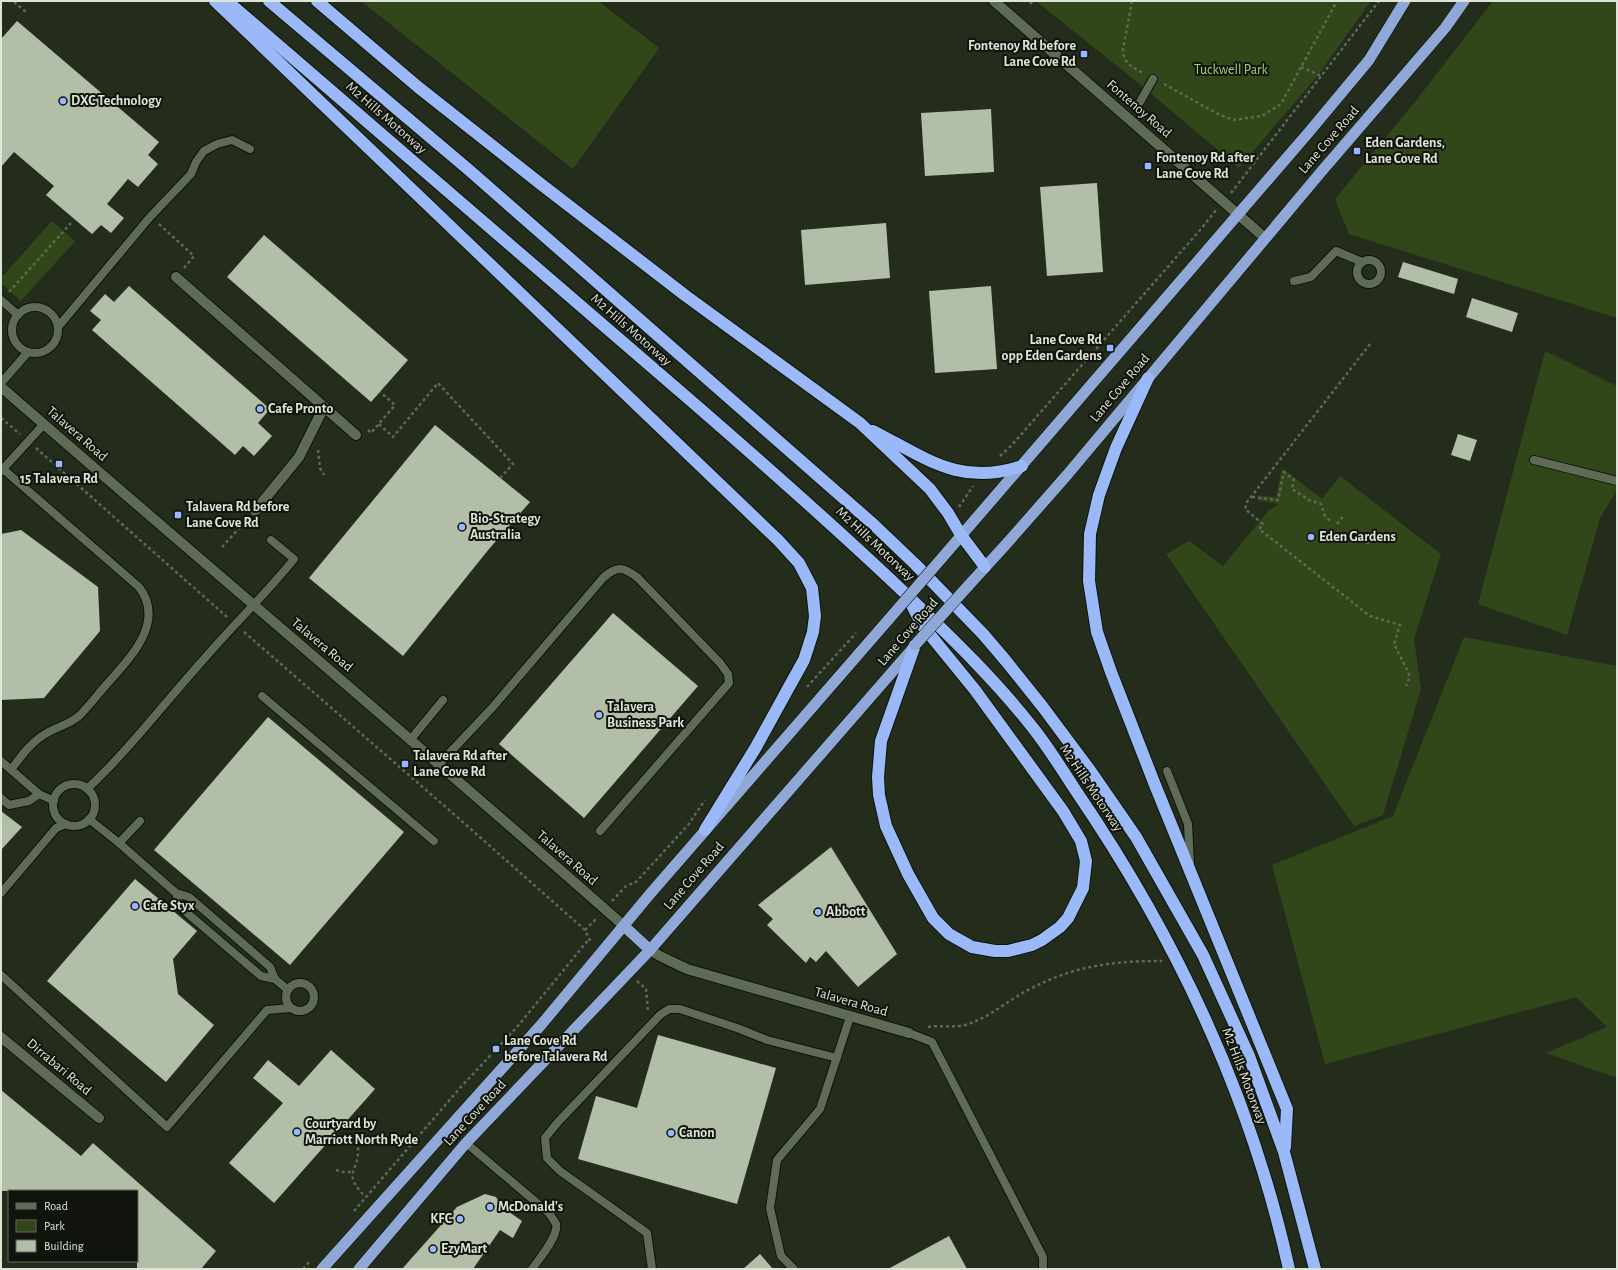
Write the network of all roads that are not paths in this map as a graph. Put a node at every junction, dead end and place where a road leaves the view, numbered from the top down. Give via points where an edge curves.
1 (215, 1) edge
2 (227, 1) edge
3 (269, 1) edge
4 (317, 1) edge
5 (994, 1) edge
6 (1405, 1) edge
7 (1464, 1) edge
8 (1154, 79) road end
9 (1140, 102) dead end
10 (250, 150) dead end
11 (1238, 215) junction
12 (1265, 238) junction
13 (1362, 262) dead end
14 (176, 277) road end
15 (1294, 281) dead end
16 (2, 300) edge
17 (18, 315) junction
18 (58, 327) junction
19 (28, 352) junction
20 (1148, 378) junction
21 (1, 385) edge
22 (324, 407) junction
23 (44, 424) junction
24 (860, 424) junction
25 (356, 435) dead end
26 (1534, 460) dead end
27 (1022, 466) junction
28 (2, 470) edge
29 (1617, 481) edge
30 (255, 511) dead end
31 (961, 535) junction
32 (271, 540) dead end
33 (985, 567) junction
34 (907, 595) junction
35 (254, 605) junction
36 (915, 645) junction
37 (262, 696) dead end
38 (443, 700) dead end
39 (411, 739) junction
40 (1, 761) edge
41 (439, 764) junction
42 (11, 770) junction
43 (1167, 771) dead end
44 (88, 789) junction
45 (39, 794) junction
46 (1, 798) edge
47 (54, 801) junction
48 (90, 819) junction
49 (140, 822) dead end
50 (66, 824) junction
51 (705, 830) junction
52 (600, 831) dead end
53 (434, 841) dead end
54 (119, 843) junction
55 (1191, 873) junction
56 (1, 893) edge
57 (176, 893) junction
58 (624, 926) junction
59 (650, 950) junction
60 (1, 975) edge
61 (275, 979) junction
62 (288, 990) junction
63 (290, 1008) junction
64 (850, 1017) junction
65 (909, 1033) joint
66 (1, 1036) edge
67 (837, 1058) junction
68 (99, 1118) dead end
69 (466, 1143) junction
70 (1284, 1152) junction
71 (322, 1269) edge
72 (359, 1269) edge
73 (532, 1269) edge
74 (652, 1269) edge
75 (794, 1269) edge
76 (1043, 1269) edge
77 (1289, 1269) edge
78 (1315, 1269) edge

1 - 51 highway via 778,540 804,570 812,588 815,624 804,660 756,747
2 - 34 highway, M2 Hills Motorway via 801,496
3 - 70 highway, M2 Hills Motorway via 475,175 873,524 982,634 1042,706 1136,837 1203,955 1249,1056
4 - 24 highway via 418,87 542,185 686,296
5 - 11 street, Fontenoy Road
6 - 11 highway, Lane Cove Road via 1369,60
7 - 12 highway, Lane Cove Road via 1445,28
8 - 9 lane
10 - 18 lane via 232,140 204,151 191,174 150,217
11 - 12 street, Fontenoy Road
11 - 27 highway, Lane Cove Road
12 - 20 highway, Lane Cove Road
13 - 15 lane via 1336,251 1311,277
14 - 22 street
16 - 17 lane
17 - 18 lane via 30,308 39,307 54,317
17 - 19 lane via 13,327 15,340
18 - 19 lane via 57,338 51,347 40,353
19 - 21 lane
20 - 33 highway, Lane Cove Road
20 - 55 highway via 1116,448 1099,495 1090,534 1089,581 1097,632
21 - 23 street, Talavera Road
22 - 25 street
22 - 30 street via 299,457
23 - 28 lane
23 - 35 street, Talavera Road
24 - 27 highway via 939,465 960,472 981,474
24 - 31 highway via 920,478 940,502
26 - 29 lane
27 - 31 highway, Lane Cove Road
28 - 42 lane via 139,587 146,595 148,616 140,643 120,670 78,716 36,740
31 - 33 highway
31 - 51 highway, Lane Cove Road, bridge
32 - 35 lane via 294,559
33 - 36 highway, Lane Cove Road, bridge
34 - 36 highway via 922,625 984,702 1063,811 1081,841 1086,861 1083,888 1068,918 1060,927 1032,945 1008,951 995,951 972,947 949,934 933,918 908,874 886,826 879,795 881,741
34 - 77 highway, M2 Hills Motorway via 968,654 1034,730 1143,894 1221,1052 1261,1163 1277,1215
35 - 39 street, Talavera Road
35 - 44 lane
36 - 59 highway, Lane Cove Road
37 - 53 lane
38 - 39 lane
39 - 41 street, Talavera Road
40 - 42 lane
41 - 52 lane via 492,708 603,578 618,568 628,570 720,663 728,674 728,683
41 - 58 street, Talavera Road
42 - 45 lane
43 - 55 lane via 1188,824
44 - 47 lane via 74,784 67,785 58,792
44 - 48 lane via 95,804
45 - 46 lane via 29,801 9,805
45 - 47 lane
47 - 50 lane via 54,810 58,818
48 - 50 lane via 76,826
48 - 54 lane
49 - 54 lane
50 - 56 lane via 56,828
51 - 58 highway, Lane Cove Road
54 - 57 lane
55 - 70 highway via 1287,1109
57 - 61 lane via 189,897 270,967
57 - 61 lane via 180,907 261,976
58 - 59 highway
58 - 71 highway, Lane Cove Road via 542,1025
59 - 64 street, Talavera Road via 687,969
59 - 69 highway, Lane Cove Road
60 - 63 lane via 167,1127 267,1010
61 - 62 lane
62 - 63 lane via 286,1001
62 - 63 lane via 294,984 303,984 312,989 314,997 308,1010 298,1012
64 - 65 street, Talavera Road
64 - 67 lane
65 - 76 lane via 932,1042 1043,1257
66 - 68 street, Dirrabari Road
67 - 74 lane via 767,1040 680,1009 669,1009 660,1015 558,1122 546,1138 547,1158 560,1171 647,1233
67 - 75 lane via 820,1109 777,1160 770,1208 781,1256
69 - 72 highway, Lane Cove Road
69 - 73 lane via 549,1213 556,1224 556,1232 549,1246
70 - 78 highway, M2 Hills Motorway

